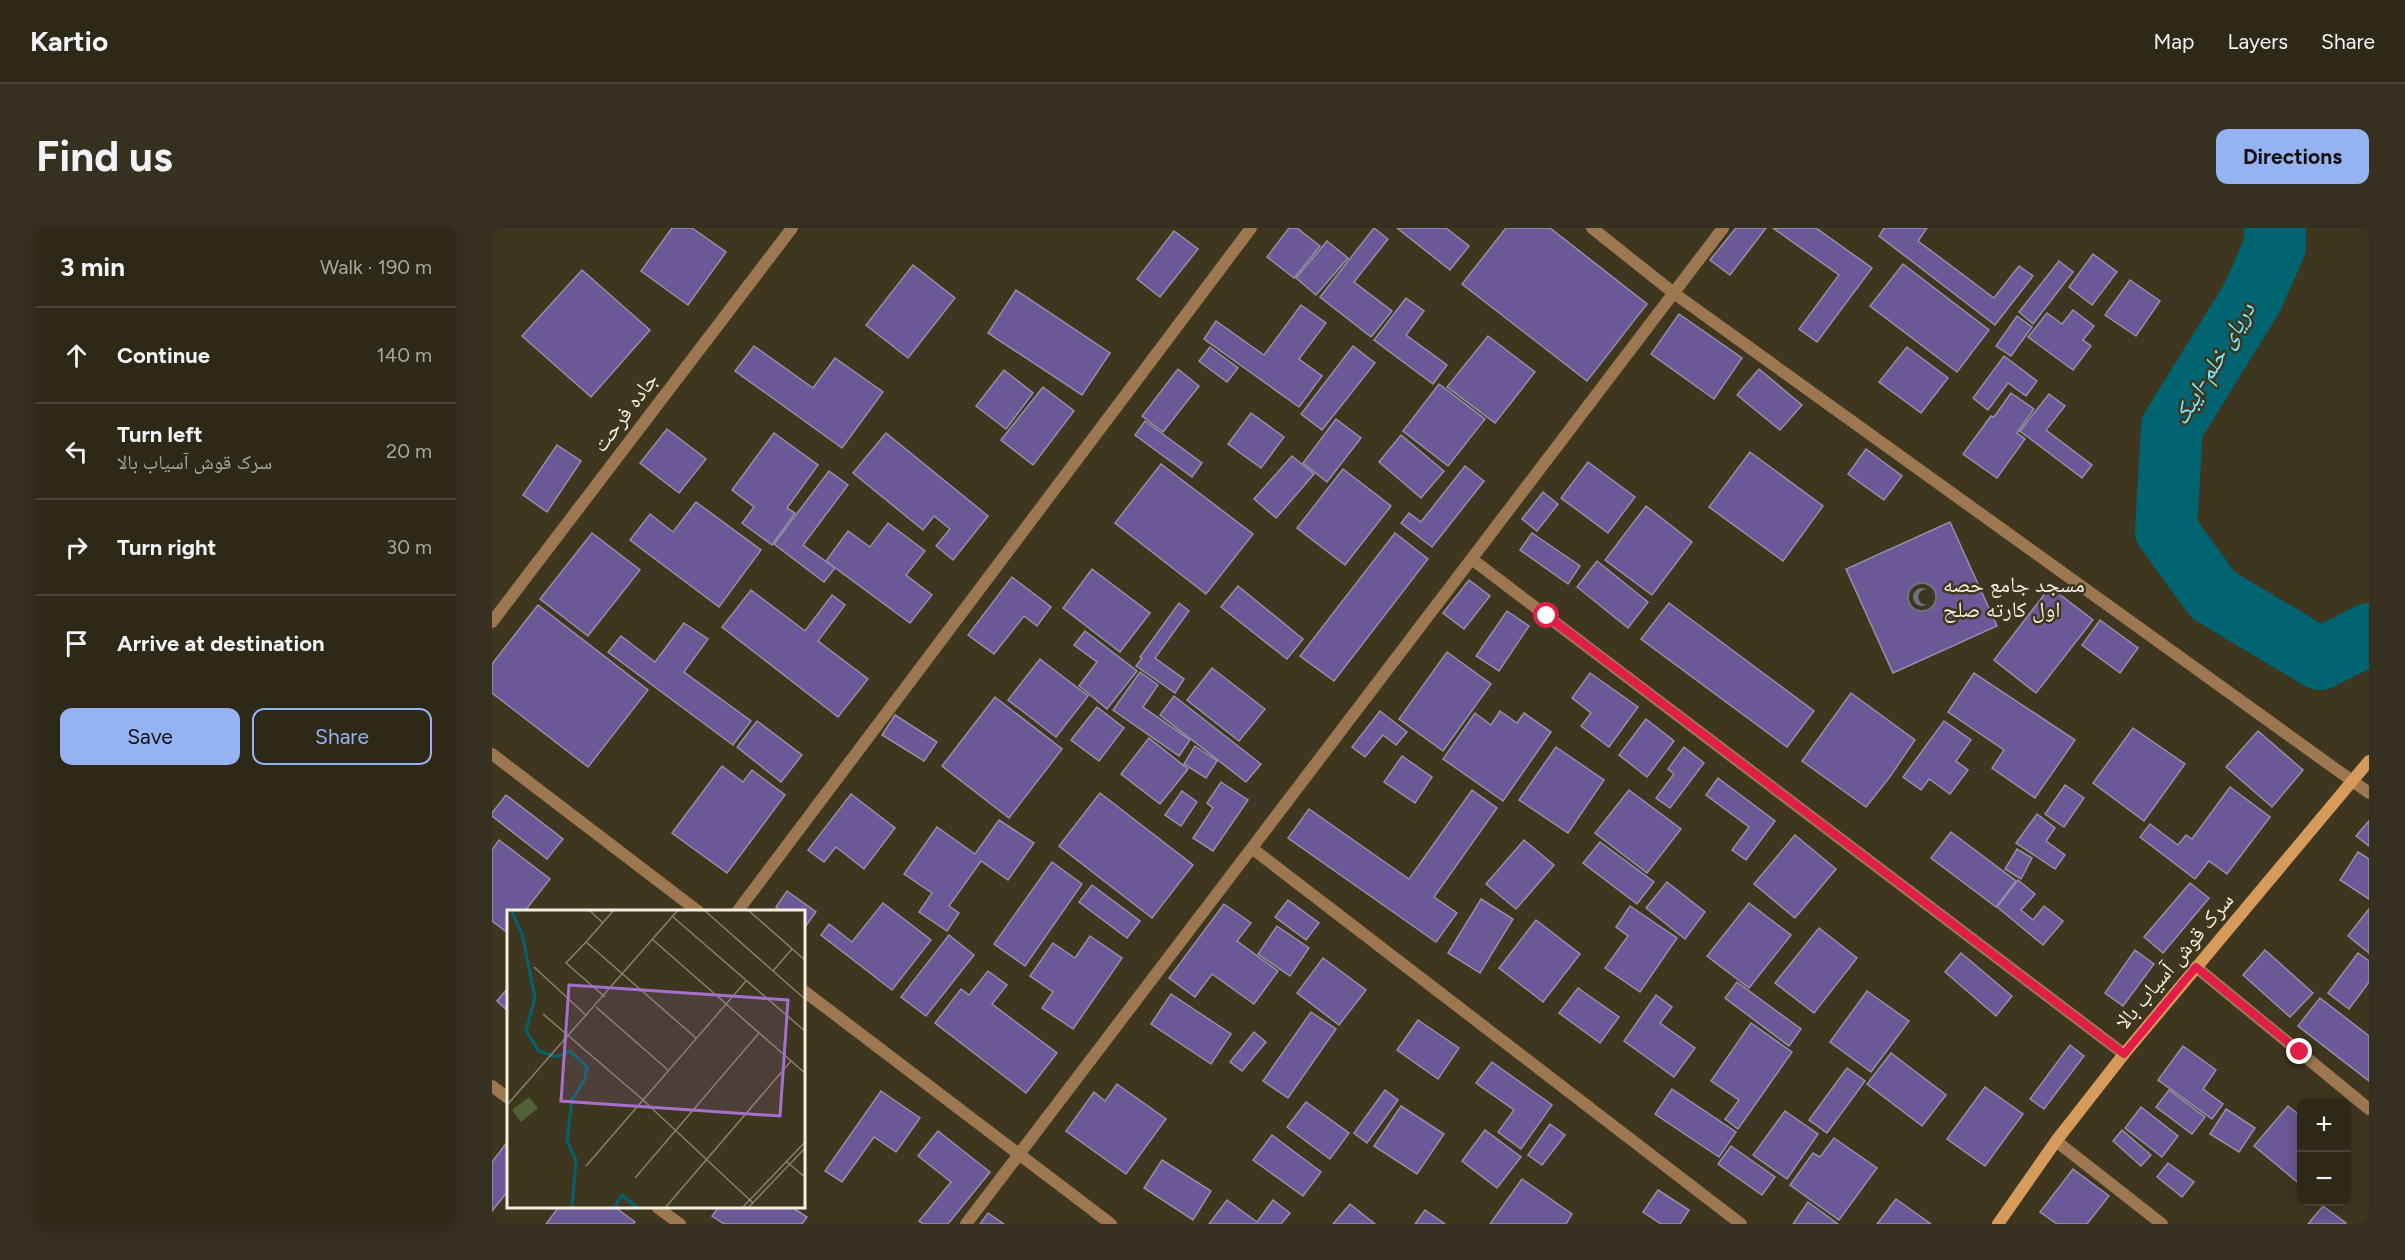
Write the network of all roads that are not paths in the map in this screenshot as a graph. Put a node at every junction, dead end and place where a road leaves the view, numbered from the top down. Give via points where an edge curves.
1 (792, 228) edge
2 (1251, 228) edge
3 (1592, 228) edge
4 (1723, 228) edge
5 (1675, 294) junction
6 (1473, 560) junction
7 (492, 622) edge
8 (492, 754) edge
9 (2369, 761) edge
10 (2354, 781) junction
11 (2369, 794) edge
12 (1252, 849) junction
13 (696, 910) edge
14 (739, 910) edge
15 (2196, 967) junction
16 (806, 993) edge
17 (2124, 1054) junction
18 (492, 1086) edge
19 (507, 1097) edge
20 (2369, 1109) edge
21 (2056, 1141) junction
22 (1020, 1155) junction
23 (659, 1209) edge
24 (680, 1224) edge
25 (966, 1224) edge
26 (1111, 1224) edge
27 (1741, 1224) edge
28 (1998, 1224) edge
29 (2162, 1224) edge

1 - 7 street, جاده فرحت
2 - 14 street
3 - 5 street
4 - 5 street
5 - 6 street
5 - 10 street
6 - 12 street
6 - 17 street
8 - 13 street
9 - 10 street, سرک قوش آسیاب بالا
10 - 11 street
10 - 15 street, سرک قوش آسیاب بالا
12 - 22 street
12 - 27 street
15 - 17 street, سرک قوش آسیاب بالا
15 - 20 street
16 - 22 street
17 - 21 street, سرک قوش آسیاب بالا
18 - 19 street
21 - 28 street, سرک قوش آسیاب بالا
21 - 29 street
22 - 25 street
22 - 26 street
23 - 24 street

